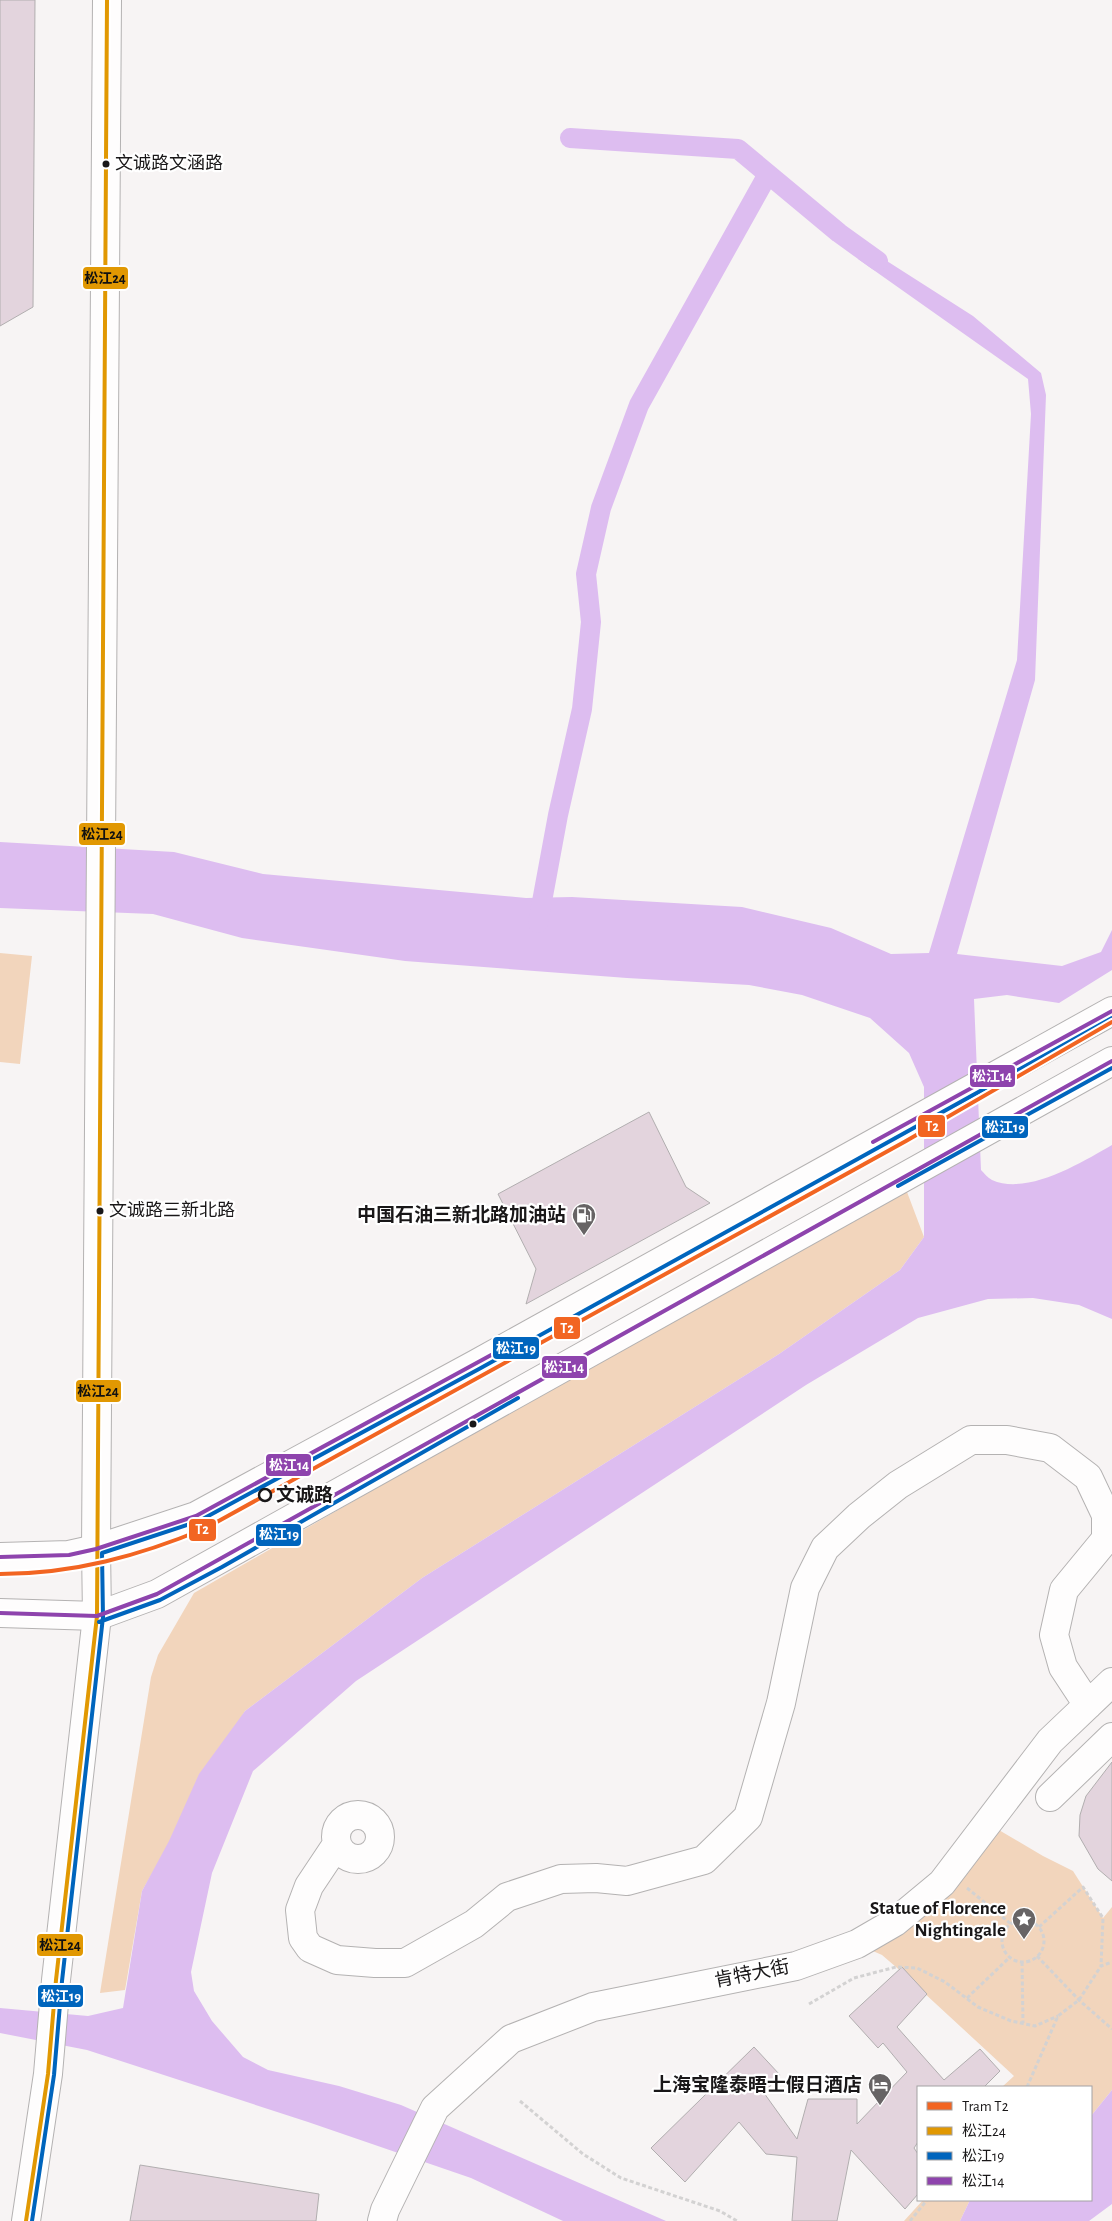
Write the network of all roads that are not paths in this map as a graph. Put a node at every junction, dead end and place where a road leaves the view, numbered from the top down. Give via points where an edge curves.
1 (106, 0) edge
2 (1112, 1011) edge
3 (1112, 1061) edge
4 (96, 1550) junction
5 (0, 1557) edge
6 (0, 1613) edge
7 (97, 1616) junction
8 (1112, 1682) edge
9 (1088, 1705) junction
10 (1112, 1738) edge
11 (1050, 1797) dead end
12 (337, 1844) dead end
13 (26, 2221) edge
14 (382, 2221) edge

1 - 4 street
2 - 4 street via 196,1516
3 - 7 street via 219,1561 157,1594
4 - 5 street via 68,1555
4 - 7 street
6 - 7 street
7 - 13 street via 48,2074
8 - 9 street, 肯特大街
9 - 12 street via 1063,1667 1054,1635 1064,1590 1106,1539 1106,1515 1088,1477 1050,1448 1007,1440 970,1440 898,1485 825,1548 805,1588 781,1703 748,1817 704,1860 627,1881 562,1879 507,1897 474,1924 405,1963 375,1963 337,1960 310,1948 303,1938 300,1910 309,1886
9 - 14 street, 肯特大街 via 1050,1741 942,1883 895,1922 857,1944 796,1966 593,2007 512,2039 435,2108
10 - 11 street

